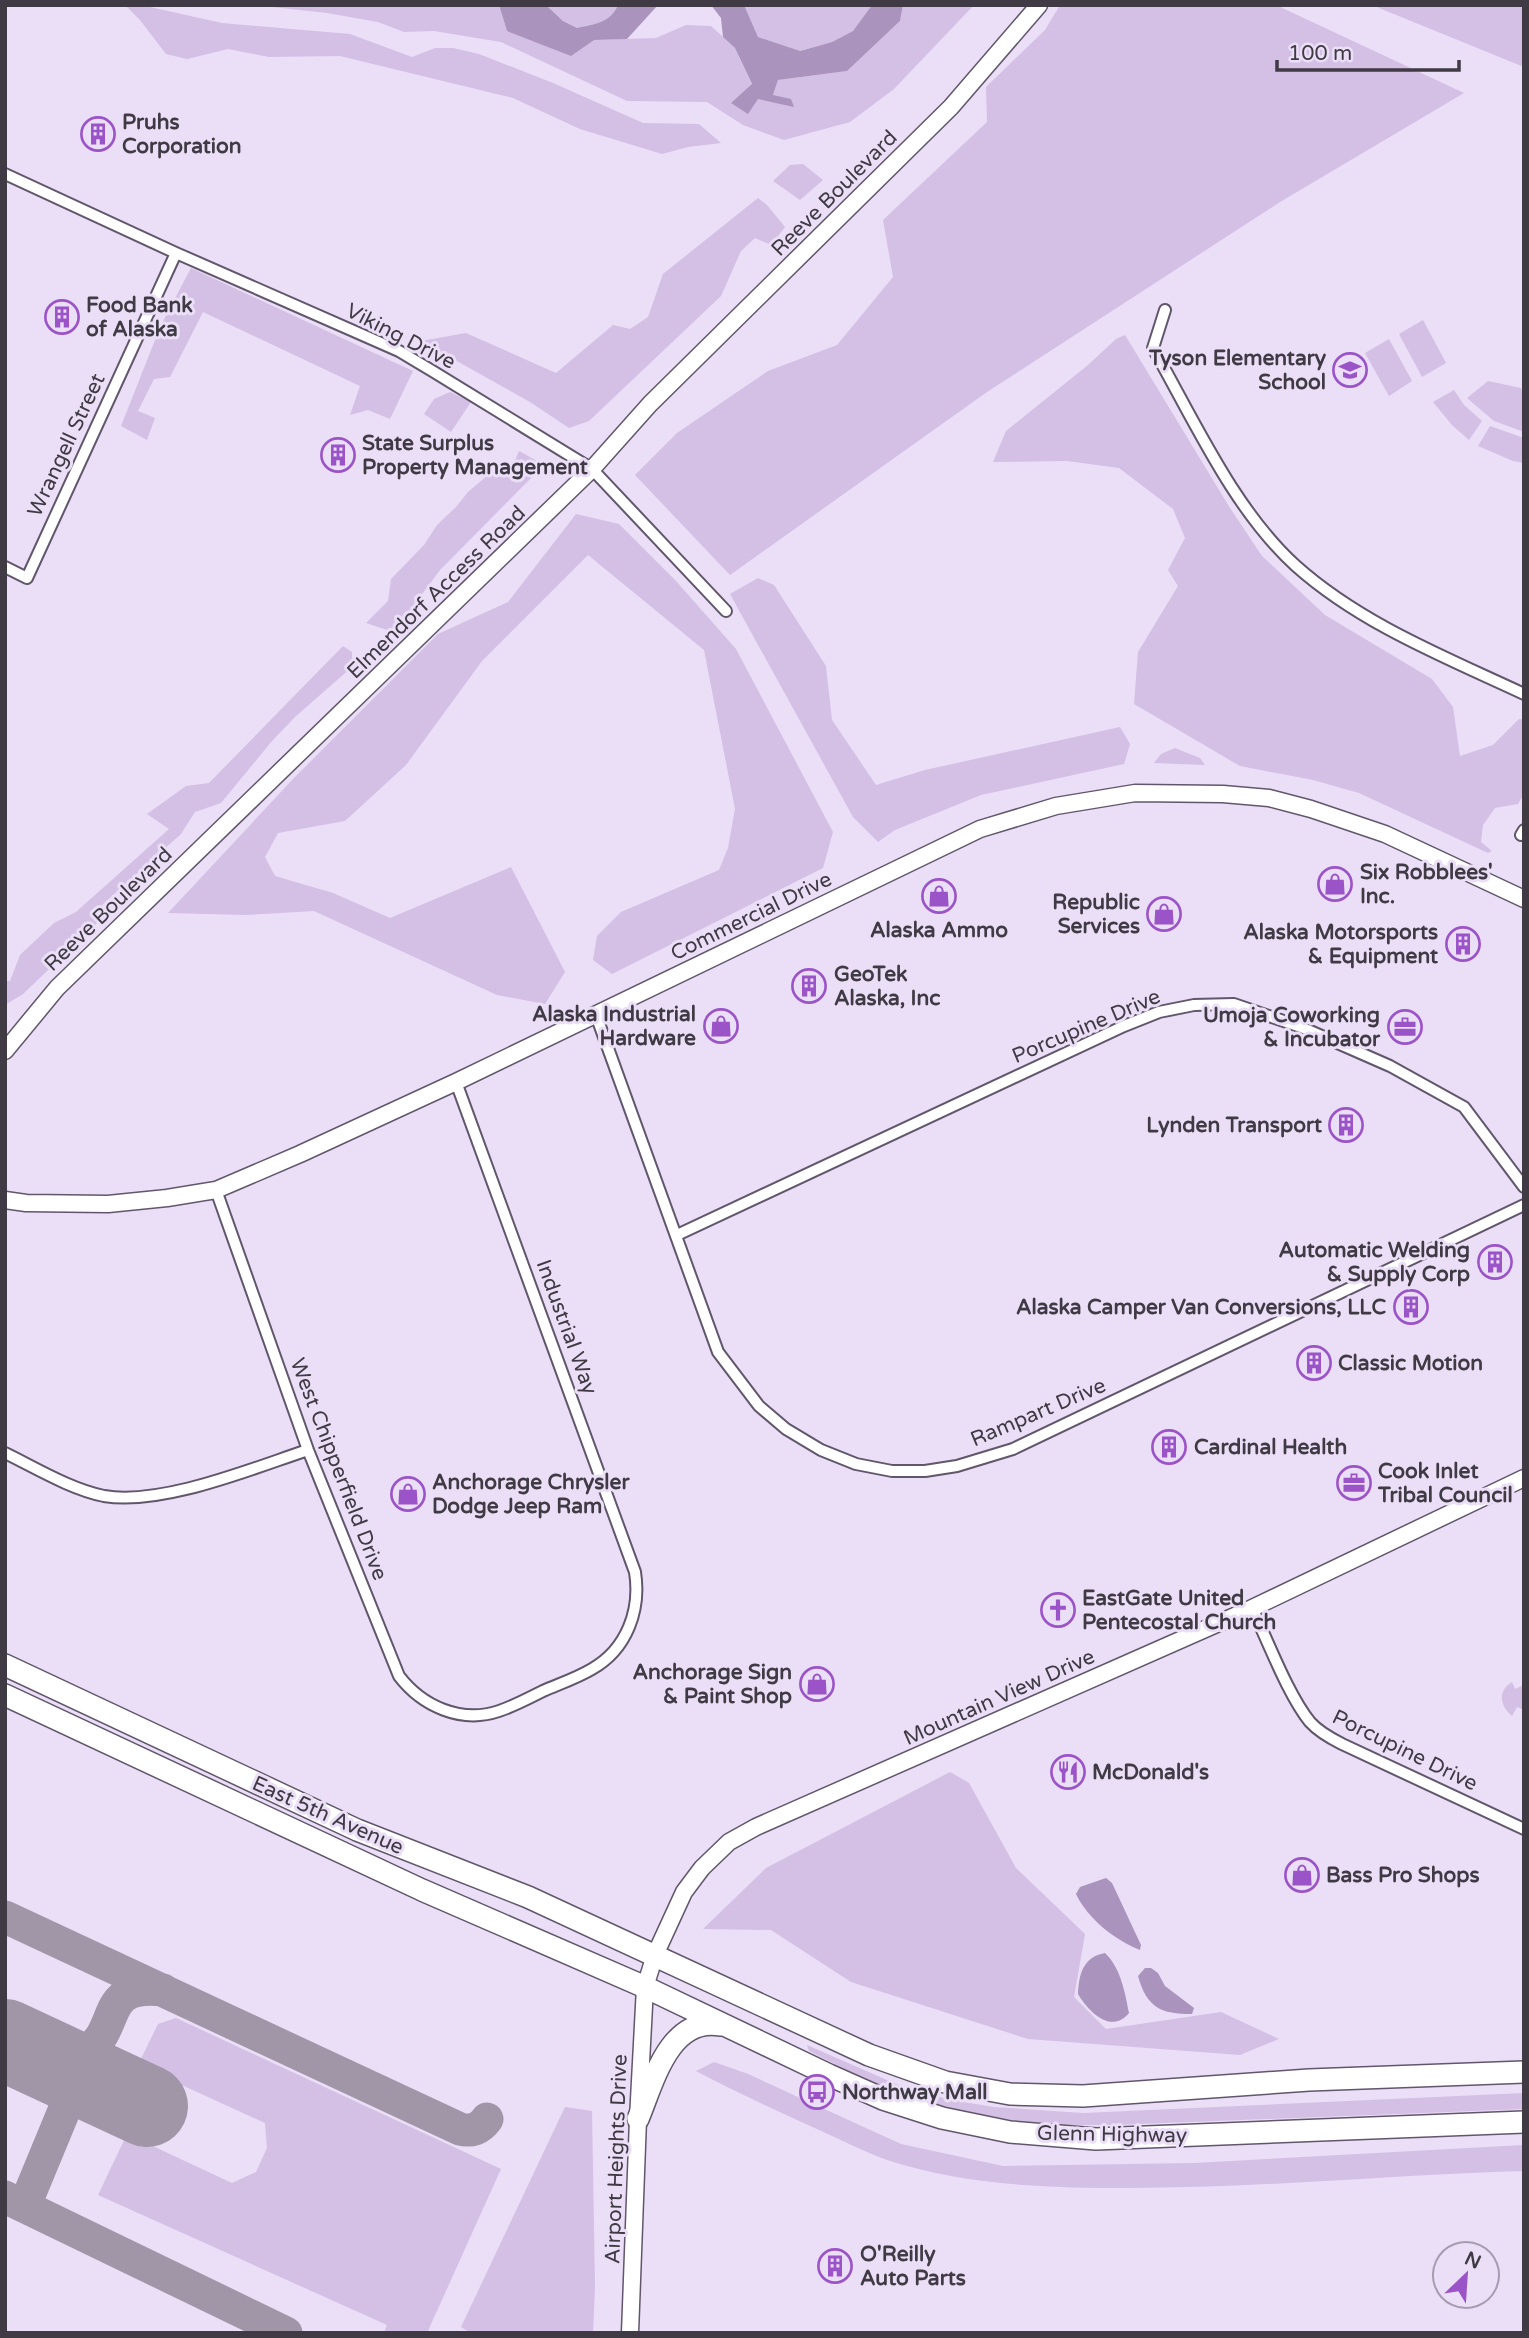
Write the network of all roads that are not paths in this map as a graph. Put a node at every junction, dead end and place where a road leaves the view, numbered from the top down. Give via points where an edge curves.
1 (1039, 5) edge
2 (5, 174) edge
3 (176, 253) junction
4 (1166, 310) dead end
5 (650, 404) joint
6 (592, 469) junction
7 (5, 567) edge
8 (726, 611) dead end
9 (1524, 694) edge
10 (246, 804) joint
11 (1524, 899) edge
12 (596, 1015) junction
13 (5, 1051) edge
14 (456, 1082) junction
15 (1524, 1186) edge
16 (216, 1190) junction
17 (7, 1199) edge
18 (1524, 1205) edge
19 (677, 1235) junction
20 (308, 1450) junction
21 (5, 1453) edge
22 (1524, 1478) edge
23 (1252, 1608) junction
24 (5, 1665) edge
25 (5, 1695) edge
26 (477, 1715) joint
27 (1524, 1829) edge
28 (655, 1955) junction
29 (645, 1987) junction
30 (727, 2026) junction
31 (1524, 2072) edge
32 (638, 2119) junction
33 (1524, 2122) edge
34 (630, 2333) edge

1 - 5 street, Reeve Boulevard via 951,107
2 - 3 street, Viking Drive
3 - 6 street, Viking Drive via 399,351
3 - 7 street, Wrangell Street via 27,578
4 - 9 street via 1153,348 1227,478 1295,565 1374,621
5 - 6 street, Elmendorf Access Road
6 - 8 street, Viking Drive
6 - 10 street, Elmendorf Access Road
10 - 13 street, Reeve Boulevard via 57,988
11 - 12 street, Commercial Drive via 1385,834 1311,809 1269,798 1135,793 1056,806 980,829
12 - 14 street, Commercial Drive
12 - 19 street, Rampart Drive
14 - 16 street, Commercial Drive
14 - 26 street, Industrial Way via 632,1559 638,1587 628,1630 603,1662 497,1712
15 - 19 street, Porcupine Drive via 1464,1107 1390,1066 1234,1004 1194,1005 1124,1026
16 - 17 street, Commercial Drive via 108,1204
16 - 20 street, West Chipperfield Drive
18 - 19 street, Rampart Drive via 1024,1444 957,1466 925,1471 856,1464 821,1450 759,1406 718,1352
20 - 21 street via 183,1490 140,1496 105,1496
20 - 26 street, West Chipperfield Drive via 399,1676 434,1706
22 - 23 street, Mountain View Drive
23 - 27 street, Porcupine Drive via 1297,1702 1320,1732
23 - 28 street, Mountain View Drive via 755,1826 729,1842 702,1868 684,1892
24 - 28 highway, East 5th Avenue via 357,1830 527,1897
25 - 29 highway, East 5th Avenue via 422,1890
28 - 29 street, Mountain View Drive
28 - 31 highway, Glenn Highway via 869,2055 946,2082 1010,2094 1083,2096 1310,2080
29 - 30 highway, Glenn Highway
29 - 32 street, Airport Heights Drive
30 - 32 highway via 696,2025 674,2042
30 - 33 highway, Glenn Highway via 883,2099 942,2118 1010,2132 1096,2138
32 - 34 street, Airport Heights Drive

